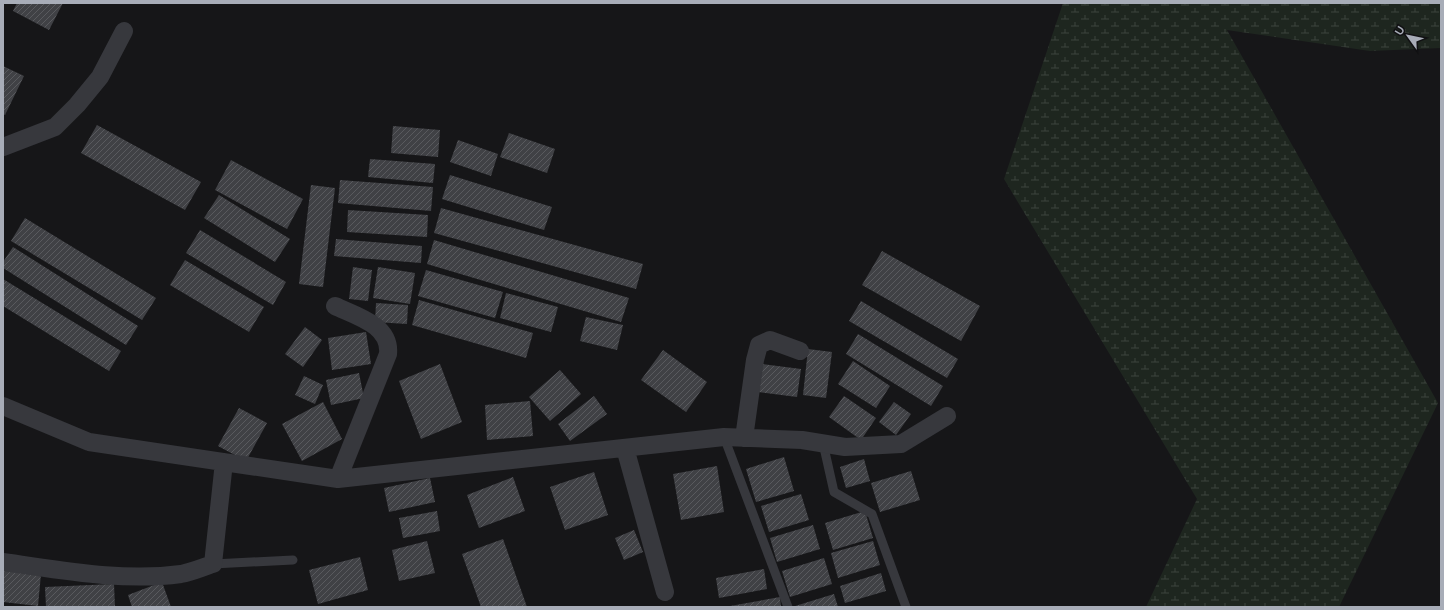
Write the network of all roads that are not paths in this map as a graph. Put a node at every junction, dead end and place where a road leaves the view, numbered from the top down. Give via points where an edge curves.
1 (124, 31) dead end
2 (3, 147) edge
3 (335, 306) dead end
4 (800, 351) dead end
5 (3, 406) edge
6 (947, 416) dead end
7 (724, 438) junction
8 (744, 438) junction
9 (822, 443) junction
10 (625, 448) junction
11 (224, 462) junction
12 (338, 479) junction
13 (293, 560) dead end
14 (3, 562) edge
15 (213, 564) junction
16 (665, 592) dead end
17 (788, 607) edge
18 (906, 607) edge

1 - 2 street via 100,77 56,126
3 - 12 street via 376,326 386,336 389,344 388,354
4 - 8 street via 770,340 759,345
5 - 11 street via 89,442
6 - 9 street via 901,444 845,447
7 - 8 street
7 - 10 street
7 - 17 lane
8 - 9 street
9 - 18 lane via 834,492 872,514
10 - 12 street
10 - 16 street
11 - 12 street
11 - 15 street
13 - 15 lane
14 - 15 street via 93,574 144,576 182,574

